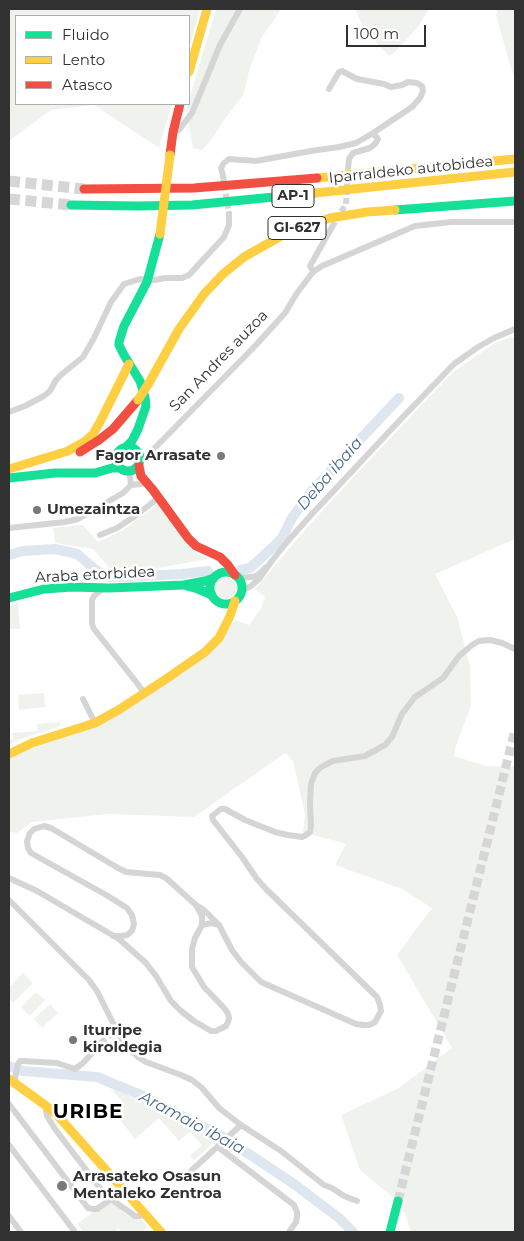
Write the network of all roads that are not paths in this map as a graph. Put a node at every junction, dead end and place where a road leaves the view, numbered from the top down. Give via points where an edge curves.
1 (207, 9) edge
2 (240, 9) edge
3 (190, 68) edge
4 (329, 88) dead end
5 (180, 105) edge
6 (173, 132) junction
7 (373, 133) junction
8 (515, 159) edge
9 (348, 169) tunnel mouth
10 (515, 172) edge
11 (223, 176) tunnel mouth
12 (84, 189) tunnel mouth
13 (515, 201) edge
14 (71, 205) tunnel mouth
15 (229, 214) tunnel mouth
16 (515, 222) edge
17 (332, 227) tunnel mouth
18 (313, 272) junction
19 (148, 279) junction
20 (515, 329) edge
21 (130, 364) junction
22 (9, 412) edge
23 (138, 429) junction
24 (125, 448) junction
25 (139, 454) junction
26 (139, 465) junction
27 (126, 470) junction
28 (9, 471) edge
29 (9, 478) edge
30 (141, 484) junction
31 (131, 485) junction
32 (158, 498) junction
33 (9, 528) edge
34 (100, 535) dead end
35 (213, 555) junction
36 (271, 562) junction
37 (216, 576) junction
38 (237, 577) junction
39 (184, 585) junction
40 (83, 588) junction
41 (104, 588) junction
42 (241, 591) junction
43 (212, 595) junction
44 (9, 598) edge
45 (92, 600) junction
46 (235, 601) junction
47 (219, 602) junction
48 (227, 623) junction
49 (515, 649) edge
50 (141, 694) junction
51 (83, 699) dead end
52 (95, 722) junction
53 (9, 754) edge
54 (9, 878) edge
55 (9, 900) edge
56 (196, 905) junction
57 (202, 925) junction
58 (219, 925) junction
59 (127, 935) junction
60 (113, 936) junction
61 (130, 948) junction
62 (101, 1043) tunnel mouth
63 (13, 1079) edge
64 (9, 1104) edge
65 (45, 1105) junction
66 (241, 1125) junction
67 (9, 1145) edge
68 (218, 1147) junction
69 (191, 1171) dead end
70 (111, 1199) junction
71 (357, 1201) dead end
72 (398, 1201) tunnel mouth
73 (144, 1213) junction
74 (9, 1216) edge
75 (73, 1230) edge
76 (20, 1232) edge
77 (161, 1232) edge
78 (289, 1232) edge
79 (390, 1232) edge

1 - 3 main road
2 - 6 street via 222,40 192,113 179,130
4 - 7 street via 342,71 357,79 391,87 408,82 420,84 423,91 416,102
5 - 6 main road, San Andres auzoa
6 - 19 main road, San Andres auzoa, bridge via 160,234
7 - 9 street via 378,139 376,144 353,154
7 - 11 street via 356,143 339,147 256,161 229,159 221,168
8 - 12 main road, AP-1 via 194,188
10 - 14 main road, Iparraldeko autobidea / AP-1 via 192,205
13 - 28 main road, GI-627, bridge via 367,212 330,218 266,243 223,274 204,294 178,329 138,400 112,429 85,449 56,461
15 - 19 street via 224,238 189,274 182,278
16 - 18 street, San Andres auzoa via 451,222 415,226 333,260
17 - 18 street, San Andres auzoa via 310,266
18 - 26 street, San Andres auzoa via 285,313 256,346
19 - 21 main road, San Andres auzoa via 119,342
19 - 22 street via 124,284 111,302 86,353 56,380 48,393
20 - 36 street via 478,347 454,364 286,542
21 - 23 main road, San Andres auzoa via 145,397 146,406
21 - 28 main road via 93,434 84,442 68,451
23 - 24 main road, San Andres auzoa
23 - 25 main road, San Andres auzoa
24 - 25 main road via 133,448
24 - 27 main road, San Andres auzoa via 116,461
25 - 26 main road, San Andres auzoa
26 - 27 main road, San Andres auzoa via 134,470
26 - 32 main road via 141,476
27 - 29 main road via 112,468 95,473
27 - 30 main road
27 - 31 street
30 - 31 street
30 - 32 main road
31 - 33 street via 78,519
32 - 34 street via 138,514
32 - 35 main road via 188,538
35 - 37 main road via 220,565
35 - 38 main road via 220,557
36 - 38 street via 252,577
36 - 42 street via 260,579
37 - 38 main road via 227,572
37 - 39 main road, Araba etorbidea
37 - 43 main road via 210,586
38 - 42 main road
39 - 41 main road, Araba etorbidea
39 - 43 main road, Araba etorbidea
40 - 41 main road, Araba etorbidea
40 - 44 main road, Araba etorbidea via 44,589
40 - 45 street
41 - 45 street
42 - 46 main road
43 - 47 main road
45 - 50 street via 94,629
46 - 47 main road via 228,604
46 - 48 main road
47 - 48 main road
48 - 50 main road via 212,646
49 - 58 street via 490,640 472,644 443,678 415,697 385,746 365,756 325,764 320,768 311,784 310,832 306,835 275,832 225,809 212,816 266,889 377,997 381,1011 375,1022 356,1024 261,982 232,950
50 - 52 main road
51 - 52 street
52 - 53 main road via 32,742
54 - 60 street
55 - 66 street via 89,980 129,1049 146,1062 192,1080
56 - 57 street via 202,916
56 - 58 street
56 - 59 street via 160,875 126,872 51,828 34,829 27,841 31,853 127,908 134,924
57 - 58 street
57 - 61 street via 192,949 192,967 200,982 228,1014 226,1026 216,1031 181,1011 146,963
59 - 60 street
59 - 61 street
60 - 61 street
62 - 63 street via 75,1069 57,1063 20,1061
63 - 65 main road
64 - 70 street via 88,1208 97,1209
65 - 70 street via 47,1116 64,1142
65 - 73 main road
66 - 68 street
66 - 71 street via 319,1181
67 - 75 street
68 - 69 street
68 - 78 street via 294,1205 297,1218
70 - 73 street via 135,1216
72 - 79 main road
73 - 77 main road
74 - 76 street

